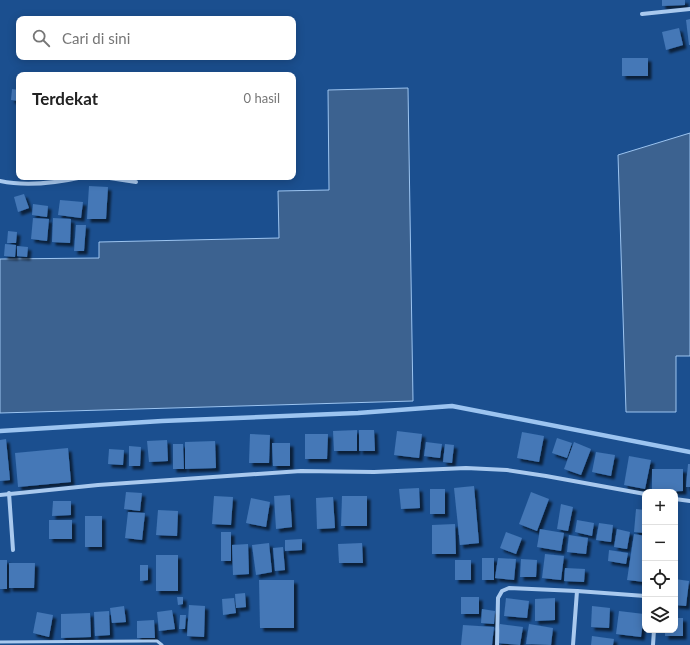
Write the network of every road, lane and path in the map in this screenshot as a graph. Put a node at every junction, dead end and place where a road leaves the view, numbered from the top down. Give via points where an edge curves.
1 (690, 9) edge
2 (642, 14) dead end
3 (68, 180) edge
4 (123, 180) edge
5 (0, 181) edge
6 (136, 182) dead end
7 (9, 493) junction
8 (642, 493) edge
9 (0, 494) edge
10 (678, 499) edge
11 (690, 501) edge
12 (13, 550) dead end
13 (577, 590) junction
14 (642, 596) edge
15 (654, 633) edge
16 (0, 642) edge
17 (162, 645) edge
18 (497, 645) edge
19 (573, 645) edge
20 (653, 645) edge

1 - 2 street
3 - 5 street via 49,184
4 - 6 street
7 - 8 street via 287,472 466,468 507,470
7 - 9 street
7 - 12 street
10 - 11 street
13 - 14 street
13 - 18 street via 509,588 502,591 498,598
13 - 19 street
15 - 20 street
16 - 17 lane via 148,640 157,641

